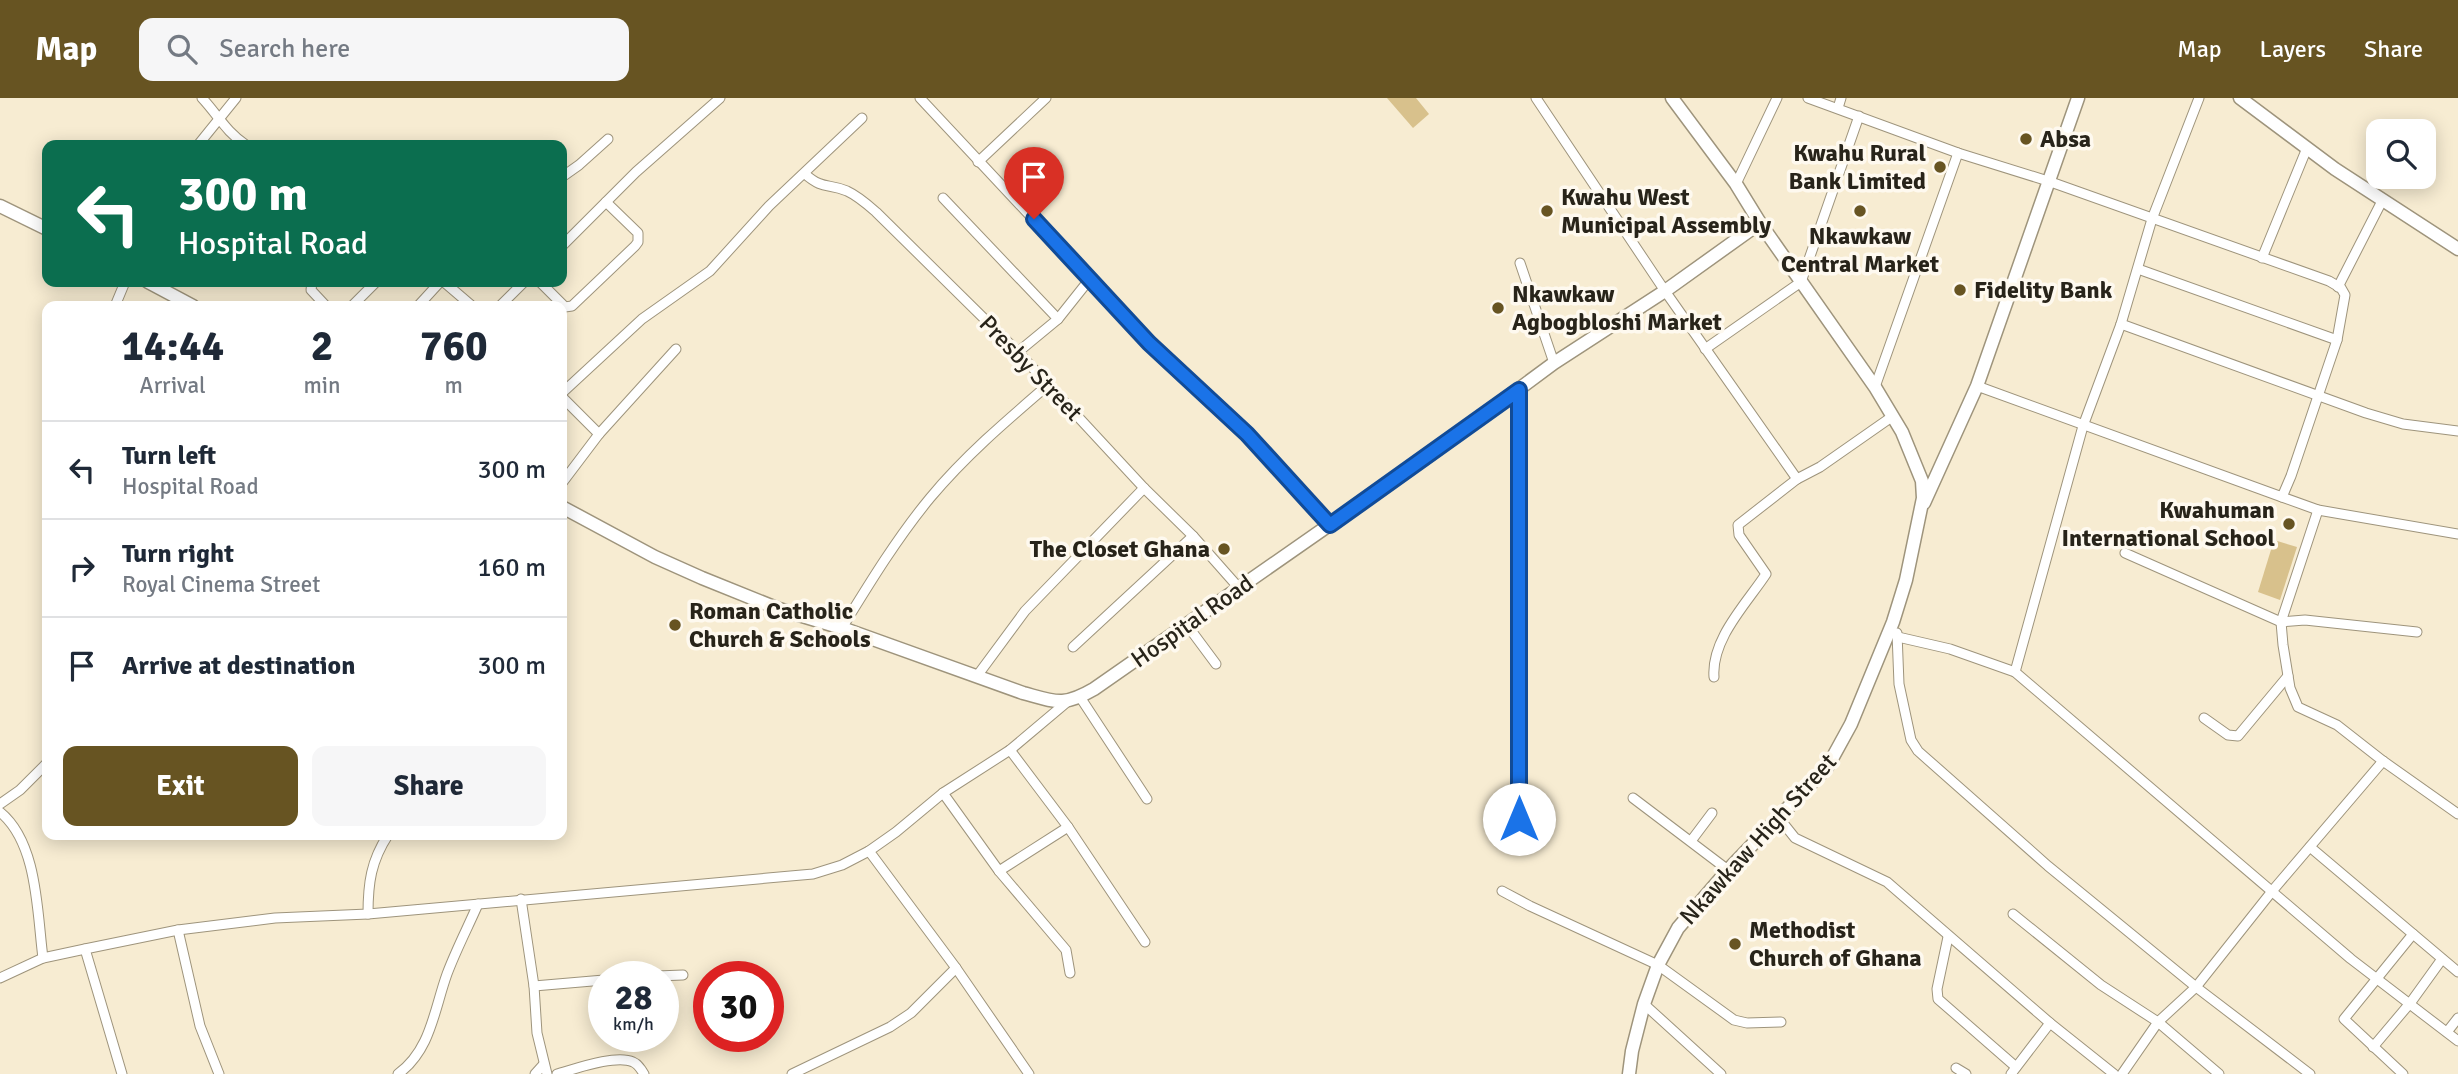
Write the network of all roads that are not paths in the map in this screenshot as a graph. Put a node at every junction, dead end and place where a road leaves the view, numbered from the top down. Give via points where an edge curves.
1 (202, 98) edge
2 (236, 98) edge
3 (720, 98) edge
4 (920, 98) edge
5 (1046, 98) edge
6 (1536, 98) edge
7 (1672, 98) edge
8 (1777, 98) edge
9 (1808, 98) edge
10 (1841, 98) edge
11 (2078, 98) edge
12 (2199, 98) edge
13 (2240, 98) edge
14 (1035, 101) edge
15 (1838, 108) junction
16 (1859, 116) junction
17 (221, 118) junction
18 (862, 118) dead end
19 (608, 139) dead end
20 (202, 140) edge
21 (238, 140) edge
22 (2307, 148) junction
23 (1958, 153) junction
24 (978, 162) junction
25 (567, 173) edge
26 (805, 174) junction
27 (2048, 181) junction
28 (1736, 184) junction
29 (943, 198) dead end
30 (2382, 201) junction
31 (606, 202) junction
32 (0, 206) edge
33 (2152, 219) junction
34 (1760, 223) junction
35 (42, 227) edge
36 (567, 241) edge
37 (2458, 249) edge
38 (2262, 258) junction
39 (1520, 263) dead end
40 (2138, 269) junction
41 (1089, 280) junction
42 (1801, 282) junction
43 (157, 287) edge
44 (311, 287) edge
45 (371, 287) edge
46 (437, 287) edge
47 (448, 287) edge
48 (519, 287) edge
49 (545, 287) edge
50 (2338, 287) junction
51 (1665, 291) junction
52 (184, 301) edge
53 (321, 301) edge
54 (357, 301) edge
55 (423, 301) edge
56 (466, 301) edge
57 (505, 301) edge
58 (558, 301) edge
59 (567, 306) edge
60 (1058, 319) junction
61 (2121, 324) junction
62 (2337, 340) junction
63 (676, 349) dead end
64 (1705, 349) junction
65 (1018, 352) junction
66 (1554, 363) junction
67 (1048, 386) junction
68 (1977, 386) junction
69 (1875, 387) junction
70 (567, 390) edge
71 (1519, 390) junction
72 (2319, 395) junction
73 (567, 400) edge
74 (1893, 416) junction
75 (2083, 426) junction
76 (2458, 431) edge
77 (599, 434) junction
78 (567, 476) edge
79 (1797, 479) junction
80 (1144, 488) junction
81 (2282, 497) junction
82 (567, 510) edge
83 (2318, 510) junction
84 (1920, 513) junction
85 (1330, 525) junction
86 (2458, 534) edge
87 (1193, 536) junction
88 (2125, 553) dead end
89 (1239, 588) junction
90 (1893, 622) junction
91 (2281, 622) junction
92 (1187, 625) junction
93 (842, 628) junction
94 (2417, 632) dead end
95 (1898, 637) junction
96 (1073, 647) dead end
97 (1216, 664) dead end
98 (2015, 672) junction
99 (977, 676) junction
100 (2288, 676) junction
101 (1714, 677) dead end
102 (1074, 700) junction
103 (2204, 718) dead end
104 (1010, 750) junction
105 (2383, 761) junction
106 (42, 768) edge
107 (943, 793) junction
108 (1633, 797) dead end
109 (1147, 799) dead end
110 (0, 804) edge
111 (0, 812) edge
112 (1712, 813) dead end
113 (2458, 814) edge
114 (1779, 818) junction
115 (1519, 819) dead end
116 (1068, 827) junction
117 (385, 840) edge
118 (1690, 841) junction
119 (2310, 847) junction
120 (869, 851) junction
121 (1728, 870) junction
122 (999, 871) junction
123 (2273, 890) junction
124 (1502, 891) dead end
125 (521, 899) junction
126 (478, 904) junction
127 (368, 914) junction
128 (2013, 914) dead end
129 (178, 930) junction
130 (2413, 934) junction
131 (1948, 937) junction
132 (1145, 942) dead end
133 (85, 949) junction
134 (43, 958) junction
135 (2442, 959) junction
136 (1658, 965) junction
137 (956, 968) junction
138 (2458, 972) edge
139 (1070, 973) dead end
140 (679, 975) edge
141 (683, 975) dead end
142 (0, 978) edge
143 (2378, 980) junction
144 (588, 981) edge
145 (534, 986) junction
146 (2196, 987) junction
147 (2410, 1002) junction
148 (1644, 1004) junction
149 (2458, 1018) edge
150 (1781, 1022) dead end
151 (2158, 1022) junction
152 (2050, 1023) junction
153 (2447, 1032) junction
154 (2458, 1041) edge
155 (2373, 1047) junction
156 (1956, 1068) dead end
157 (546, 1069) edge
158 (2013, 1070) edge
159 (122, 1074) edge
160 (219, 1074) edge
161 (398, 1074) edge
162 (534, 1074) edge
163 (557, 1074) edge
164 (644, 1074) edge
165 (792, 1074) edge
166 (1028, 1074) edge
167 (1629, 1074) edge
168 (1721, 1074) edge
169 (1966, 1074) edge
170 (2114, 1074) edge
171 (2122, 1074) edge
172 (2219, 1074) edge
173 (2311, 1074) edge
174 (2403, 1074) edge

1 - 17 street
2 - 17 street
3 - 31 street
4 - 24 street
5 - 14 street
6 - 51 street
7 - 28 main road, Nkawkaw High Street
8 - 28 street
9 - 15 street
10 - 15 street
11 - 27 main road
12 - 33 street
13 - 22 main road
14 - 24 street
15 - 16 street
16 - 23 street
16 - 42 street
17 - 20 street
17 - 21 street via 228,134
18 - 26 street
19 - 25 street
22 - 30 main road
22 - 38 street
23 - 27 street
23 - 69 street
24 - 41 street
26 - 65 street, Presby Street via 817,184 844,189 876,212
26 - 70 street via 710,271 642,319
27 - 33 street
27 - 68 main road
28 - 34 main road, Nkawkaw High Street
29 - 60 street
30 - 37 main road
30 - 50 street
31 - 36 street
31 - 59 street via 638,233 638,242 576,303
32 - 35 main road
33 - 38 street
33 - 40 street
34 - 42 main road, Nkawkaw High Street
34 - 51 main road, Hospital Road
38 - 50 street
39 - 66 street
40 - 61 street
40 - 62 street
41 - 60 street
41 - 85 street via 1247,434
42 - 64 street
42 - 69 main road, Nkawkaw High Street
43 - 52 main road
44 - 53 street
45 - 54 street
46 - 55 street
47 - 56 street
48 - 57 street
49 - 58 street
50 - 62 street via 2345,295
51 - 64 street
51 - 66 main road, Hospital Road
60 - 65 street
61 - 72 street
61 - 75 street
62 - 72 street
63 - 77 street
64 - 79 street
65 - 67 street, Presby Street
66 - 71 main road, Hospital Road
67 - 80 street, Presby Street
67 - 93 street via 988,436 930,498
68 - 75 street
68 - 84 main road
69 - 74 main road, Nkawkaw High Street
71 - 85 main road, Hospital Road
71 - 115 street
72 - 76 street via 2403,424
72 - 81 street
73 - 77 street
74 - 79 street
74 - 84 main road, Nkawkaw High Street via 1922,481
75 - 81 street
75 - 98 street
77 - 78 street
79 - 101 street via 1738,525 1739,535 1766,573 1736,614 1719,649
80 - 87 street, Presby Street
80 - 99 street via 1025,611
81 - 83 street
82 - 93 main road via 655,557 779,609
83 - 86 street
83 - 91 street
84 - 90 main road, Nkawkaw High Street
85 - 89 main road, Hospital Road
87 - 89 street, Presby Street
87 - 96 street
88 - 91 street
89 - 92 main road, Hospital Road
90 - 95 street
90 - 114 main road, Nkawkaw High Street via 1838,750
91 - 94 street via 2313,620
91 - 100 street
92 - 97 street
92 - 102 main road, Hospital Road
93 - 99 main road
95 - 98 street
95 - 146 street via 1899,684 1911,740 1918,751 2048,866
98 - 123 street
99 - 102 main road via 1051,701
100 - 103 street via 2238,736 2228,735
100 - 105 street via 2298,707 2337,725
102 - 104 street
102 - 109 street
104 - 107 street
104 - 116 street
105 - 113 street
105 - 119 street
106 - 110 street
107 - 120 street
107 - 122 street
108 - 118 street
111 - 134 street via 27,850
112 - 118 street
114 - 121 main road, Nkawkaw High Street
114 - 131 street via 1795,838 1887,882
116 - 122 street
116 - 132 street
117 - 127 street via 368,885
118 - 121 street
119 - 123 street
119 - 130 street
120 - 125 street via 813,874
120 - 137 street
121 - 136 main road, Nkawkaw High Street via 1678,928
122 - 139 street via 1066,950
123 - 143 street
123 - 146 street
124 - 136 street
125 - 126 street
125 - 145 street
126 - 127 street
126 - 161 street via 416,1059
127 - 129 street via 275,918
128 - 151 street via 2101,985
129 - 133 street
129 - 160 street via 200,1026
130 - 135 street
130 - 143 street
131 - 152 street
131 - 158 street via 1938,999
133 - 134 street
133 - 159 street
134 - 142 street
135 - 138 street
135 - 147 street
136 - 148 main road, Nkawkaw High Street
136 - 150 street via 1734,1020
137 - 165 street via 911,1013 890,1027
137 - 166 street
140 - 141 street
143 - 147 street
143 - 155 street via 2344,1019
144 - 145 street
145 - 157 street via 537,1033
146 - 151 street
146 - 173 street
147 - 153 street
147 - 155 street
148 - 167 main road, Nkawkaw High Street
148 - 168 street
149 - 153 street
151 - 171 street
151 - 172 street
152 - 158 street
152 - 170 street
153 - 154 street
155 - 174 street
156 - 169 street
157 - 162 street
163 - 164 street via 617,1059 632,1061

